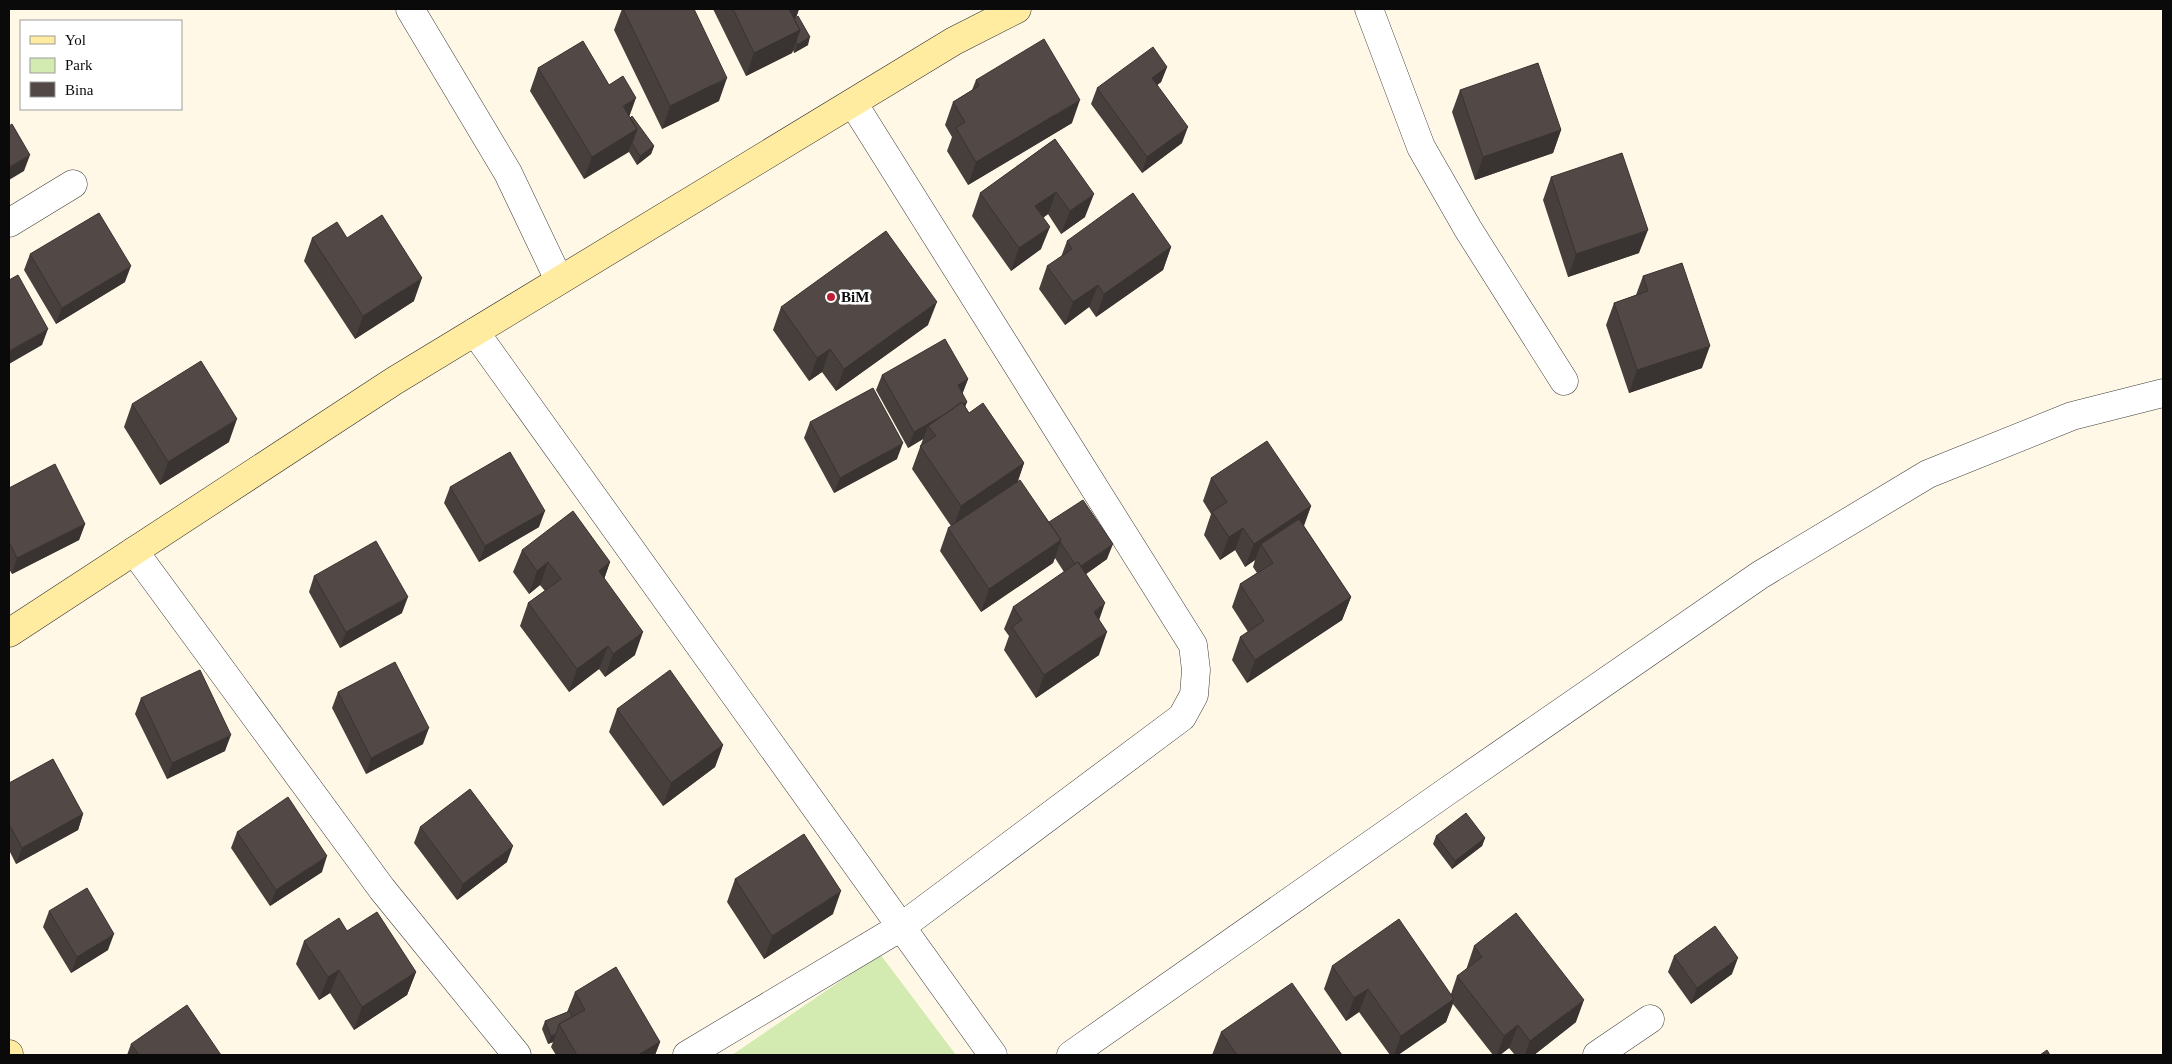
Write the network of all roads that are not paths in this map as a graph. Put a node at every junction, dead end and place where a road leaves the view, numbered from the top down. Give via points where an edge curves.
1 (410, 9) edge
2 (1017, 9) edge
3 (1369, 9) edge
4 (853, 102) junction
5 (73, 184) dead end
6 (9, 223) edge
7 (560, 280) junction
8 (474, 332) junction
9 (1564, 382) dead end
10 (2163, 393) edge
11 (134, 551) junction
12 (9, 633) edge
13 (901, 927) junction
14 (1650, 1019) dead end
15 (517, 1055) edge
16 (687, 1055) edge
17 (994, 1055) edge
18 (1071, 1055) edge
19 (1597, 1055) edge

1 - 7 street via 508,174
2 - 4 street via 954,41
3 - 9 street via 1421,148
4 - 7 street
4 - 13 street via 1193,645 1196,670 1194,695 1182,717
5 - 6 street
7 - 8 street
8 - 11 street
8 - 13 street
10 - 18 street via 2072,416 1928,474 1760,575
11 - 12 street
11 - 15 street via 382,889
13 - 16 street
13 - 17 street
14 - 19 street

